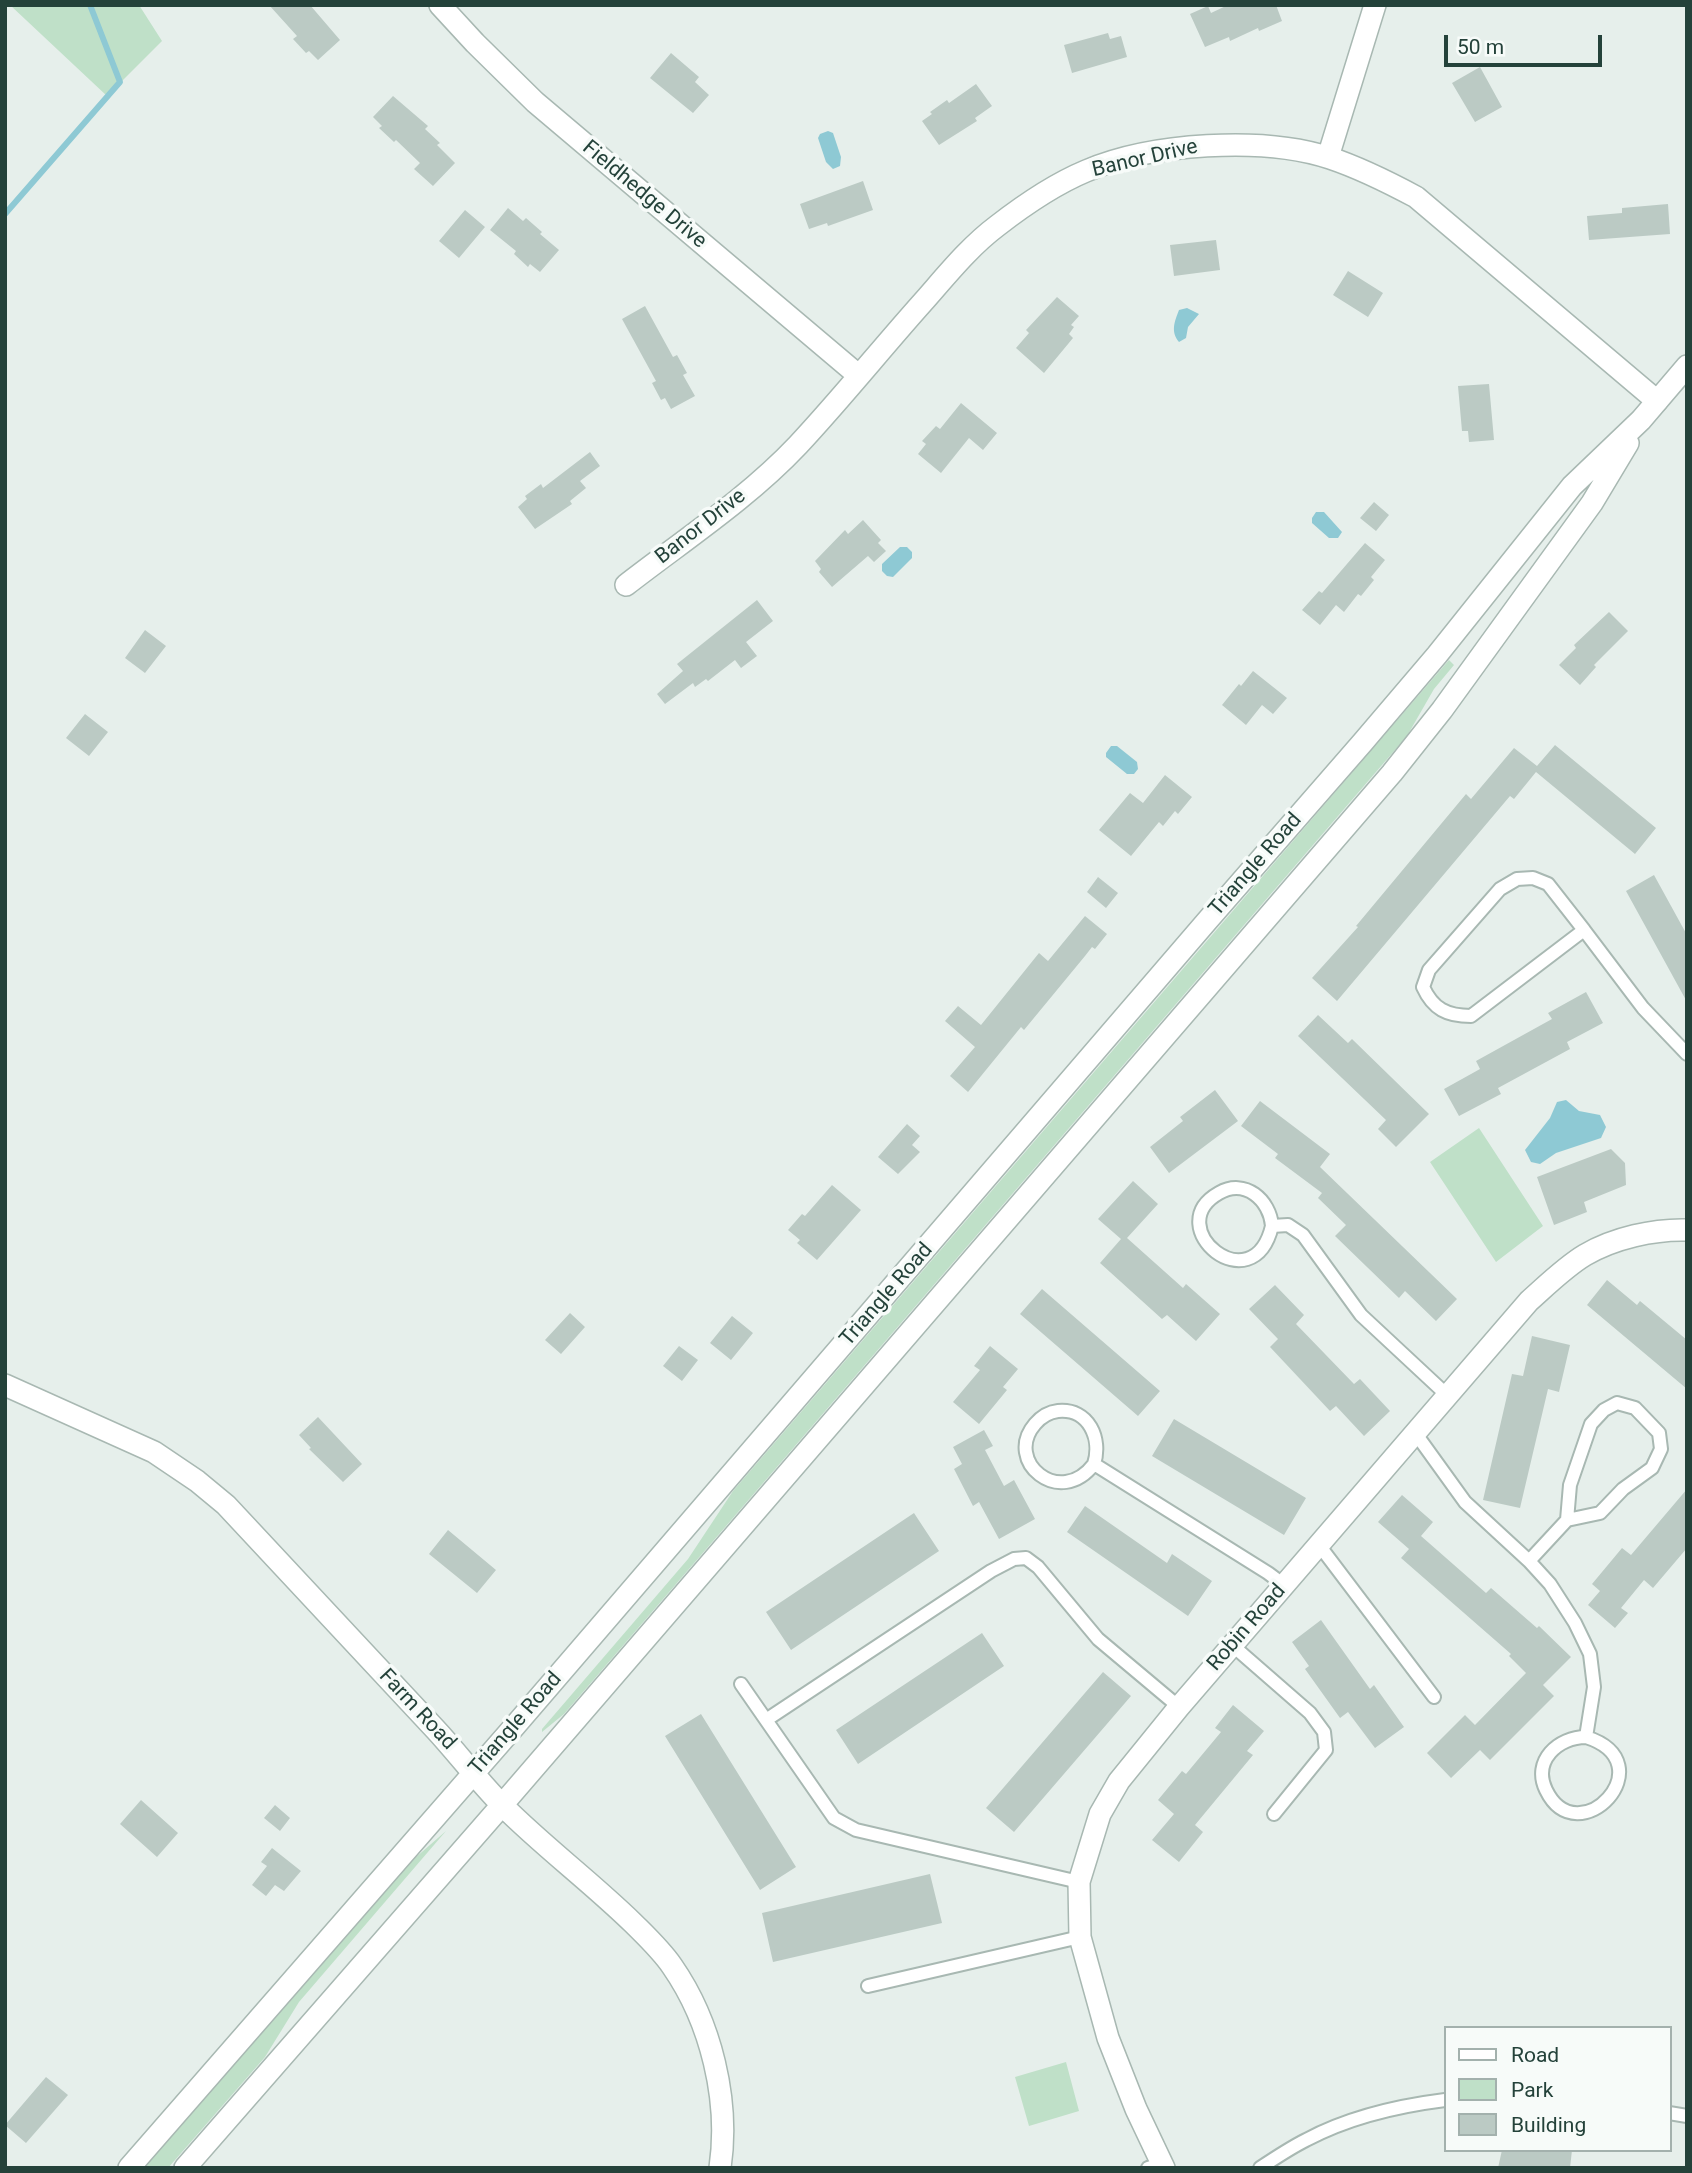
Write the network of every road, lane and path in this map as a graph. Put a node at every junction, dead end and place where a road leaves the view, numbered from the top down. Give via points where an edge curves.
1 (440, 5) edge
2 (1375, 5) edge
3 (1328, 157) junction
4 (1687, 366) edge
5 (858, 376) junction
6 (1657, 401) junction
7 (1641, 420) junction
8 (626, 585) dead end
9 (1584, 930) junction
10 (1687, 1054) edge
11 (1272, 1226) junction
12 (1687, 1230) edge
13 (5, 1385) edge
14 (1448, 1396) junction
15 (1416, 1434) junction
16 (1094, 1464) junction
17 (1567, 1520) junction
18 (1319, 1545) junction
19 (1529, 1561) junction
20 (1284, 1585) junction
21 (1232, 1645) junction
22 (741, 1684) dead end
23 (1434, 1697) dead end
24 (1179, 1707) junction
25 (766, 1720) junction
26 (1586, 1737) junction
27 (474, 1773) junction
28 (502, 1805) junction
29 (1274, 1814) dead end
30 (1079, 1882) junction
31 (1080, 1937) junction
32 (868, 1986) dead end
33 (1444, 2100) edge
34 (1158, 2166) edge
35 (129, 2168) edge
36 (185, 2168) edge
37 (720, 2168) edge
38 (1260, 2168) edge

1 - 5 street, Fieldhedge Drive via 535,102
2 - 3 street
3 - 5 street, Banor Drive via 1270,146 1196,144 1087,171 996,227 954,266
3 - 6 street, Banor Drive via 1416,197
4 - 6 street, Triangle Road
5 - 8 street, Banor Drive via 787,455
6 - 7 street, Triangle Road
7 - 27 street, Triangle Road via 1572,486 1363,742
7 - 28 street, Triangle Road via 1592,503 1392,773
9 - 9 lane via 1548,884 1533,878 1517,879 1500,889 1429,970 1423,987 1439,1009 1454,1016 1471,1016
9 - 10 lane via 1643,1008
11 - 11 lane via 1263,1249 1241,1260 1217,1255 1202,1235 1200,1223 1208,1202 1226,1189 1238,1188 1259,1196
11 - 14 lane via 1288,1226 1303,1235 1361,1315
12 - 14 street, Robin Road via 1650,1233 1586,1255 1530,1301
13 - 27 street, Farm Road via 154,1452 197,1481 226,1505
14 - 15 street, Robin Road
15 - 18 street, Robin Road
15 - 19 lane via 1465,1502
16 - 16 lane via 1078,1480 1055,1483 1044,1479 1035,1472 1026,1451 1031,1428 1059,1411 1080,1416 1094,1432
16 - 20 lane
17 - 17 lane via 1600,1513 1652,1468 1661,1449 1659,1433 1635,1408 1617,1403 1591,1424 1570,1485
17 - 19 lane
18 - 20 street, Robin Road
18 - 23 lane
19 - 26 lane via 1550,1584 1590,1654 1594,1687
20 - 21 street, Robin Road
21 - 24 street, Robin Road
21 - 29 lane via 1310,1713 1324,1732 1326,1750
22 - 25 lane
24 - 25 lane via 1098,1639 1026,1558 991,1571
24 - 30 street, Robin Road via 1119,1781 1100,1814
25 - 30 lane via 834,1818 856,1830
26 - 26 lane via 1573,1737 1551,1750 1542,1774 1551,1798 1572,1812 1596,1810 1614,1793 1618,1781 1615,1757 1598,1740
27 - 28 street, Farm Road
27 - 35 street, Triangle Road
28 - 36 street, Triangle Road
28 - 37 street, Farm Road via 619,1909 673,1967 709,2042 721,2104
30 - 31 street, Robin Road
31 - 32 lane
31 - 34 street, Robin Road via 1108,2039
33 - 38 lane via 1356,2119 1306,2140

